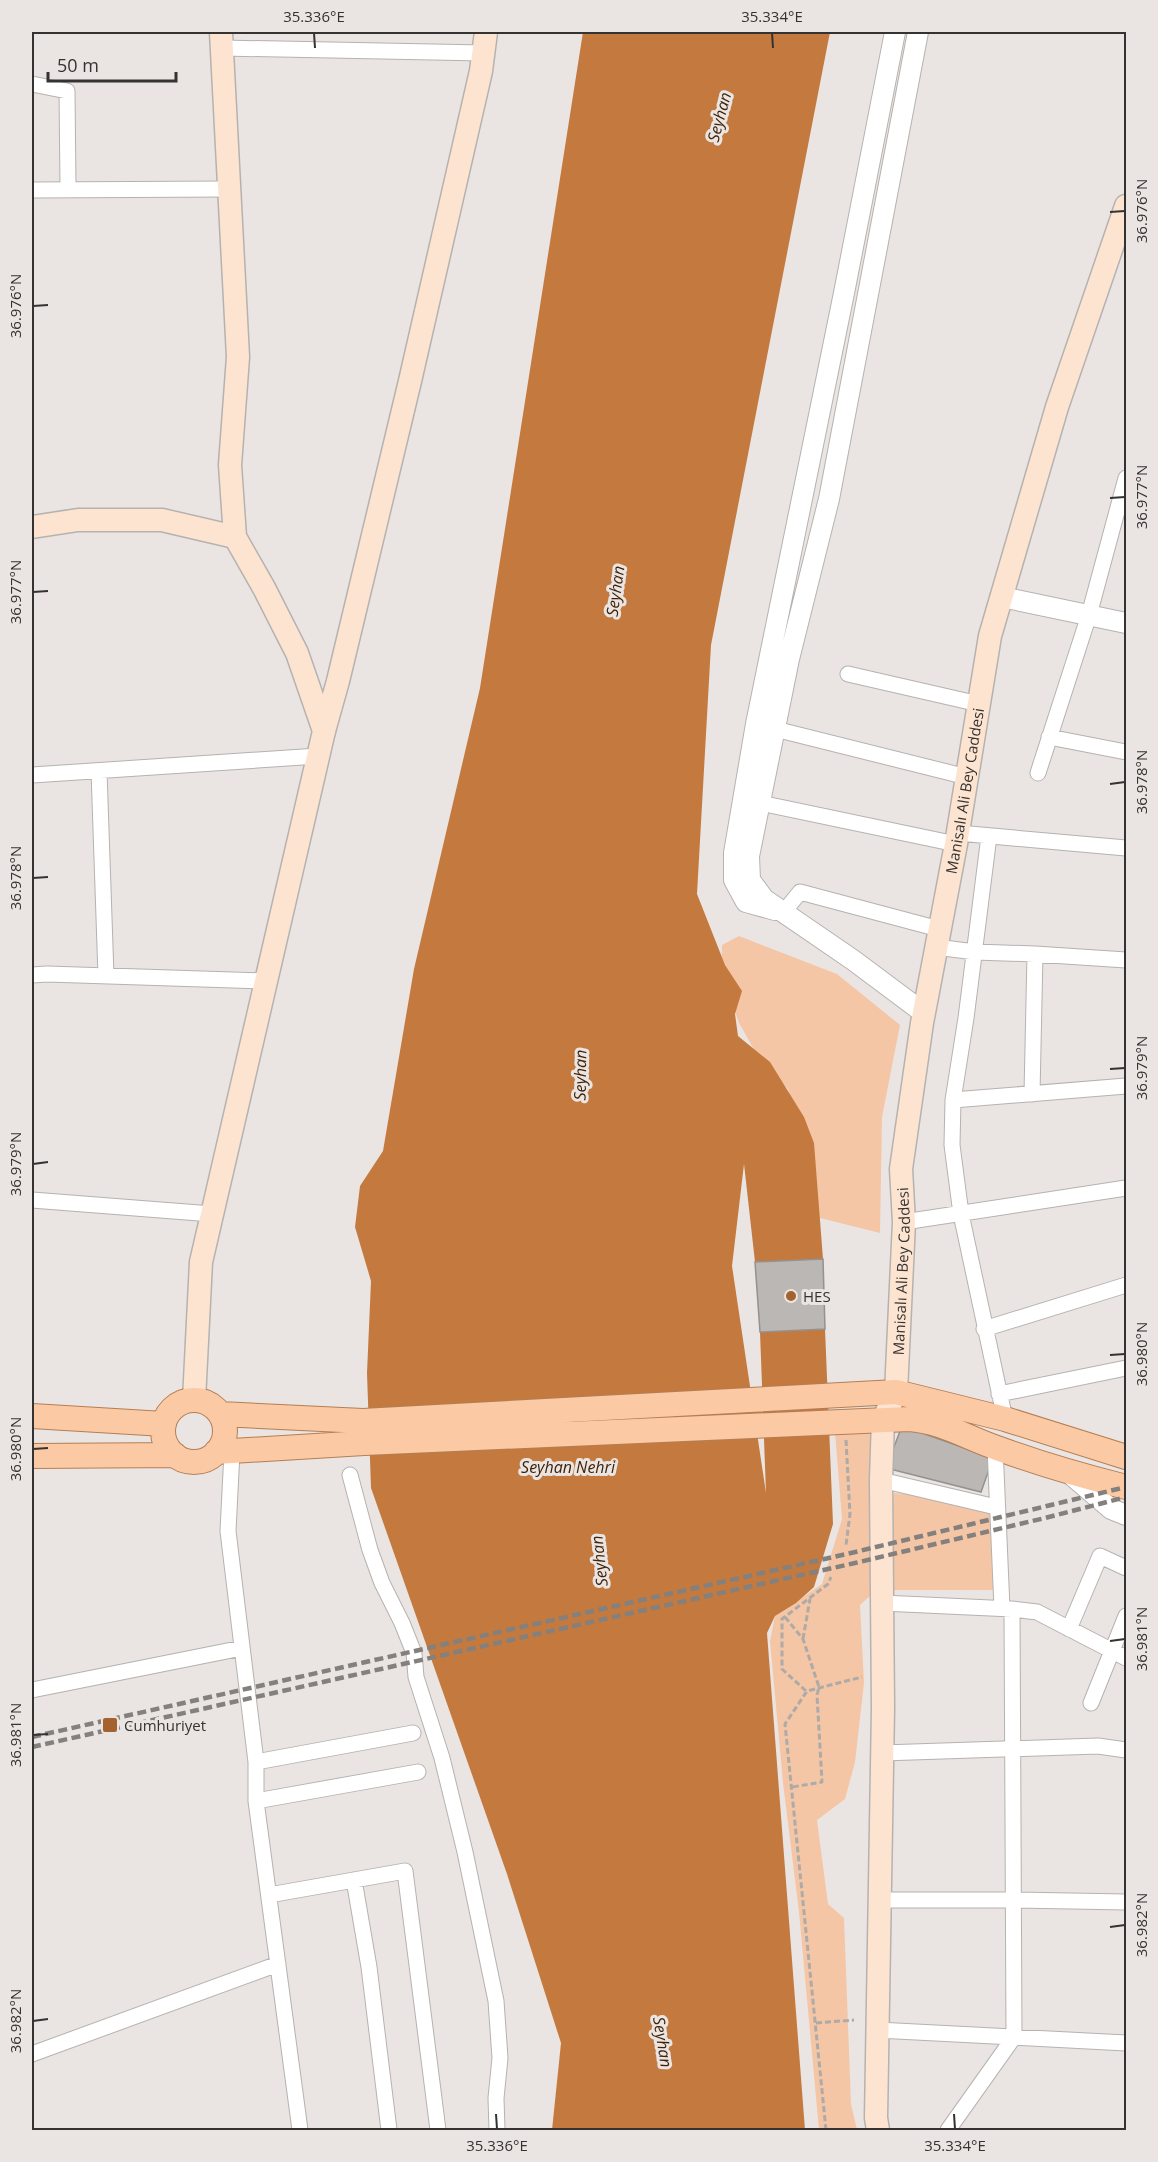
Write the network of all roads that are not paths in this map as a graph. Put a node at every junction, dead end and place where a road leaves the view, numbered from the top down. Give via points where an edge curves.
1 (895, 32) edge
2 (918, 32) edge
3 (221, 40) edge
4 (485, 42) edge
5 (32, 84) edge
6 (68, 188) junction
7 (229, 189) junction
8 (32, 190) edge
9 (1126, 206) edge
10 (1121, 241) edge
11 (1126, 478) edge
12 (32, 526) edge
13 (235, 537) junction
14 (1002, 597) junction
15 (1089, 615) junction
16 (1126, 623) edge
17 (848, 674) dead end
18 (979, 704) junction
19 (775, 729) junction
20 (324, 731) junction
21 (1049, 737) junction
22 (1126, 752) edge
23 (318, 756) junction
24 (99, 771) junction
25 (1038, 773) dead end
26 (32, 775) edge
27 (967, 777) junction
28 (760, 802) junction
29 (989, 836) junction
30 (957, 839) junction
31 (1126, 848) edge
32 (783, 913) junction
33 (938, 938) junction
34 (975, 952) junction
35 (1035, 954) junction
36 (1126, 960) edge
37 (32, 975) edge
38 (106, 976) junction
39 (266, 981) junction
40 (924, 1013) junction
41 (1126, 1086) edge
42 (1032, 1094) junction
43 (952, 1100) junction
44 (1126, 1188) edge
45 (32, 1200) edge
46 (212, 1214) junction
47 (961, 1214) junction
48 (904, 1222) junction
49 (1126, 1285) edge
50 (984, 1329) junction
51 (1126, 1368) edge
52 (896, 1392) junction
53 (999, 1394) junction
54 (194, 1400) junction
55 (220, 1414) junction
56 (32, 1416) edge
57 (1005, 1419) junction
58 (883, 1420) junction
59 (164, 1424) junction
60 (363, 1432) junction
61 (995, 1447) junction
62 (224, 1452) junction
63 (175, 1455) junction
64 (32, 1456) edge
65 (1126, 1457) edge
66 (1069, 1473) junction
67 (350, 1475) dead end
68 (881, 1480) junction
69 (1126, 1487) edge
70 (996, 1507) junction
71 (1126, 1515) edge
72 (1126, 1568) edge
73 (882, 1603) junction
74 (1007, 1609) junction
75 (1126, 1616) edge
76 (1069, 1629) junction
77 (242, 1648) junction
78 (1112, 1651) junction
79 (1126, 1658) edge
80 (32, 1690) edge
81 (1091, 1703) dead end
82 (413, 1733) dead end
83 (1012, 1749) junction
84 (1126, 1749) edge
85 (882, 1753) junction
86 (256, 1762) junction
87 (418, 1772) dead end
88 (256, 1801) junction
89 (354, 1880) junction
90 (269, 1895) junction
91 (879, 1900) junction
92 (1013, 1900) junction
93 (1126, 1902) edge
94 (278, 1964) junction
95 (877, 2030) junction
96 (1014, 2037) junction
97 (1126, 2043) edge
98 (32, 2054) edge
99 (300, 2130) edge
100 (389, 2130) edge
101 (438, 2130) edge
102 (497, 2130) edge
103 (878, 2130) edge
104 (948, 2130) edge

1 - 32 street via 756,724 734,853 734,880 746,902
2 - 19 street via 829,499
3 - 4 street
3 - 7 main road
4 - 20 main road via 482,71 410,381
5 - 6 street via 67,91
6 - 7 street
6 - 8 street
7 - 13 main road via 238,357 230,465
9 - 10 main road, Manisalı Ali Bey Caddesi
10 - 14 main road, Manisalı Ali Bey Caddesi via 1057,407
11 - 15 street
12 - 13 main road via 78,520 162,520
13 - 20 main road via 297,653
14 - 15 street
14 - 18 main road, Manisalı Ali Bey Caddesi via 990,636
15 - 16 street
15 - 21 street
17 - 18 street
18 - 27 main road, Manisalı Ali Bey Caddesi
19 - 27 street
19 - 28 street
20 - 23 main road
21 - 22 street
21 - 25 street
23 - 24 street
23 - 39 main road
24 - 26 street
24 - 38 street
27 - 30 main road, Manisalı Ali Bey Caddesi
28 - 30 street
28 - 32 street via 749,856 750,880 764,899
29 - 30 street
29 - 31 street
29 - 34 street
30 - 33 main road, Manisalı Ali Bey Caddesi
32 - 33 street via 800,892
32 - 40 street
33 - 34 street
33 - 40 main road, Manisalı Ali Bey Caddesi
34 - 35 street
34 - 43 street
35 - 36 street
35 - 42 street
37 - 38 street
38 - 39 street
39 - 46 main road
40 - 48 main road, Manisalı Ali Bey Caddesi via 901,1169
41 - 42 street
42 - 43 street
43 - 47 street via 952,1145
44 - 47 street
45 - 46 street
46 - 54 main road via 201,1262
47 - 48 street
47 - 50 street
48 - 52 main road, Manisalı Ali Bey Caddesi
49 - 50 street
50 - 53 street
51 - 53 street
52 - 57 main road
52 - 58 main road
52 - 60 main road
53 - 57 street
54 - 55 main road
54 - 59 main road via 175,1407
55 - 60 main road
55 - 62 main road
56 - 59 main road
57 - 65 main road
58 - 60 main road via 838,1428
58 - 61 main road via 927,1420
58 - 68 main road
59 - 63 main road via 165,1441
60 - 62 main road
61 - 66 main road
61 - 70 street
62 - 63 main road via 200,1461
62 - 77 street via 228,1531
63 - 64 main road
66 - 69 main road
66 - 71 street via 1111,1509
67 - 102 street via 370,1550 414,1653 416,1677 442,1758 465,1852 496,2001 500,2058
68 - 70 street
68 - 73 main road
70 - 74 street
72 - 76 street via 1100,1557
73 - 74 street
73 - 85 main road
74 - 76 street via 1037,1612
74 - 83 street
75 - 78 street
76 - 78 street
77 - 80 street
77 - 86 street
78 - 79 street
78 - 81 street
82 - 86 street
83 - 84 street
83 - 85 street
83 - 92 street
85 - 91 main road
86 - 88 street
87 - 88 street
88 - 90 street
89 - 90 street
89 - 100 street
89 - 101 street via 405,1871
90 - 94 street
91 - 92 street
91 - 95 main road
92 - 93 street
92 - 96 street
94 - 98 street
94 - 99 street
95 - 96 street
95 - 103 main road
96 - 97 street
96 - 104 street

